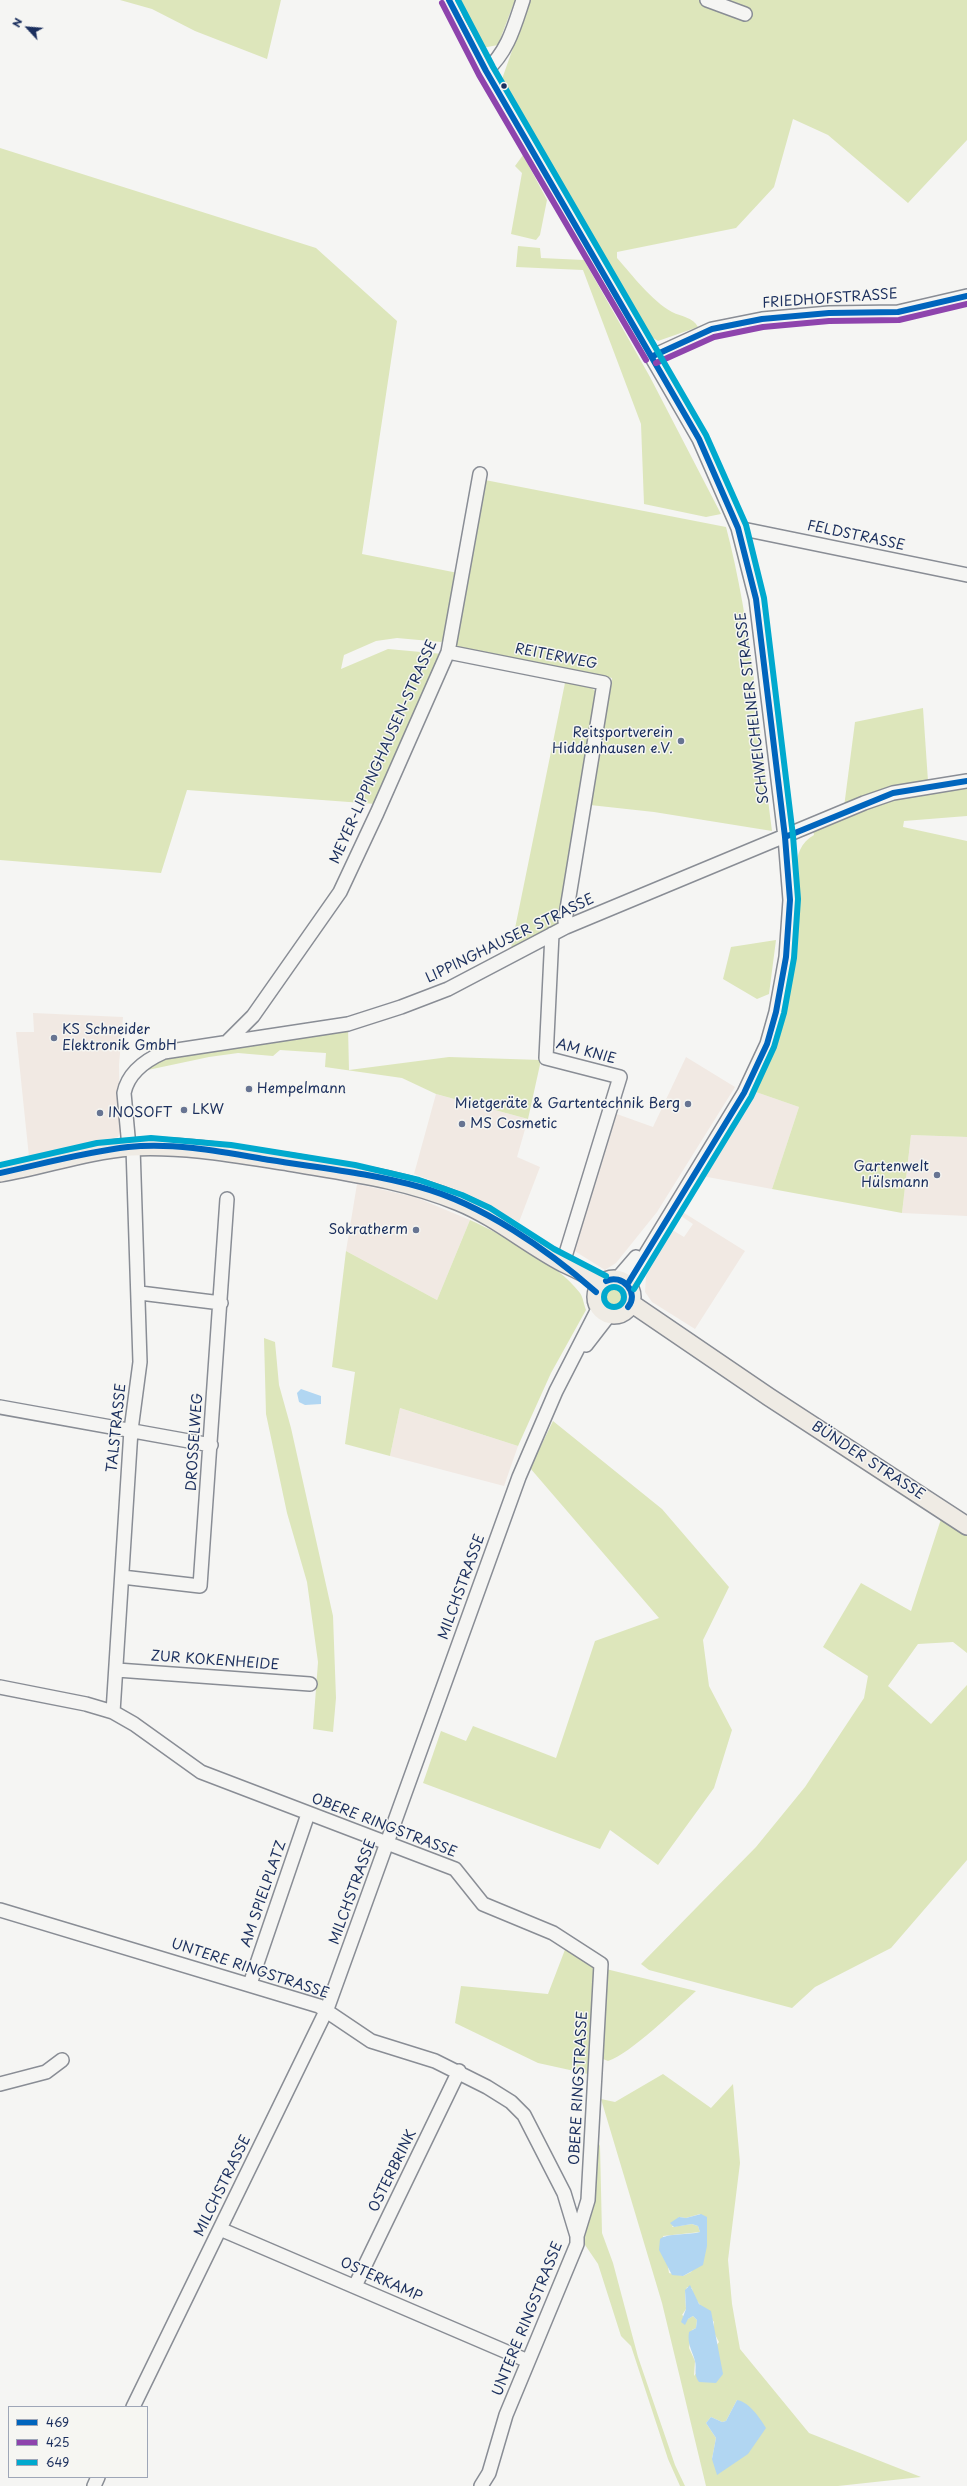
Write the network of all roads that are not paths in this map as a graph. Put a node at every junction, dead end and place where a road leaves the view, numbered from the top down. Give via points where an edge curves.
1 (450, 0) edge
2 (523, 0) edge
3 (707, 0) edge
4 (745, 14) dead end
5 (486, 71) junction
6 (967, 296) edge
7 (652, 356) junction
8 (480, 474) dead end
9 (738, 528) junction
10 (967, 575) edge
11 (448, 652) junction
12 (967, 781) edge
13 (785, 837) junction
14 (566, 927) junction
15 (552, 934) junction
16 (253, 1016) junction
17 (259, 1037) junction
18 (228, 1042) junction
19 (131, 1147) junction
20 (0, 1173) edge
21 (227, 1199) dead end
22 (563, 1263) junction
23 (140, 1293) junction
24 (613, 1297) junction
25 (221, 1303) junction
26 (0, 1407) edge
27 (131, 1430) junction
28 (211, 1445) junction
29 (967, 1526) edge
30 (122, 1577) junction
31 (117, 1670) junction
32 (310, 1684) dead end
33 (0, 1687) edge
34 (113, 1712) junction
35 (308, 1814) junction
36 (388, 1844) junction
37 (0, 1910) edge
38 (250, 1984) junction
39 (327, 2009) junction
40 (62, 2060) dead end
41 (459, 2071) junction
42 (0, 2084) edge
43 (220, 2229) junction
44 (577, 2236) junction
45 (355, 2286) junction
46 (528, 2361) junction
47 (133, 2406) edge
48 (481, 2486) edge

1 - 5 street, SCHWEICHELNER STRASSE via 458,21
2 - 5 street via 507,46 499,60
3 - 4 street
5 - 7 street, SCHWEICHELNER STRASSE
6 - 7 street, FRIEDHOFSTRASSE via 898,312 829,313 762,319 712,330
7 - 9 street, SCHWEICHELNER STRASSE via 698,439
8 - 11 street, MEYER-LIPPINGHAUSEN-STRASSE
9 - 10 street, FELDSTRASSE
9 - 13 street, SCHWEICHELNER STRASSE via 756,598
11 - 14 street, REITERWEG via 604,683 566,913
11 - 16 street, MEYER-LIPPINGHAUSEN-STRASSE via 340,892
12 - 13 street, LIPPINGHAUSER STRASSE via 893,793
13 - 14 street, LIPPINGHAUSER STRASSE
13 - 24 street, SCHWEICHELNER STRASSE via 790,900 786,957 767,1044 744,1094 666,1219
14 - 15 street, LIPPINGHAUSER STRASSE
15 - 17 street, LIPPINGHAUSER STRASSE via 448,989 402,1007 348,1024
15 - 22 street, AM KNIE via 546,1058 620,1077
16 - 17 street via 252,1028
16 - 18 street, MEYER-LIPPINGHAUSEN-STRASSE
17 - 18 street, LIPPINGHAUSER STRASSE
18 - 19 street, LIPPINGHAUSER STRASSE via 164,1052 136,1071 124,1093
19 - 20 main road, BÜNDER STRASSE
19 - 22 main road, BÜNDER STRASSE via 216,1151 372,1176 421,1187 460,1202 494,1220
19 - 23 street, TALSTRASSE
21 - 25 street, DROSSELWEG
22 - 24 main road, BÜNDER STRASSE
23 - 25 street
23 - 27 street, TALSTRASSE via 140,1362
24 - 29 main road, BÜNDER STRASSE
24 - 36 street, MILCHSTRASSE via 566,1372 517,1483 400,1804
25 - 28 street, DROSSELWEG
26 - 27 street
27 - 28 street
27 - 30 street, TALSTRASSE
28 - 30 street, DROSSELWEG via 200,1586
30 - 31 street, TALSTRASSE
31 - 32 street, ZUR KOKENHEIDE
31 - 34 street, TALSTRASSE
33 - 34 street, OBERE RINGSTRASSE
34 - 35 street, OBERE RINGSTRASSE via 201,1772
35 - 36 street, OBERE RINGSTRASSE
35 - 38 street, AM SPIELPLATZ
36 - 39 street, MILCHSTRASSE
36 - 44 street, OBERE RINGSTRASSE via 455,1869 483,1904 553,1933 601,1964 588,2200
37 - 38 street, UNTERE RINGSTRASSE
38 - 39 street, UNTERE RINGSTRASSE
39 - 41 street, UNTERE RINGSTRASSE via 371,2041
39 - 43 street, MILCHSTRASSE
40 - 42 street via 46,2072
41 - 44 street, UNTERE RINGSTRASSE via 511,2102 524,2115 564,2193
41 - 45 street, OSTERBRINK
43 - 45 street, OSTERKAMP
43 - 47 street, MILCHSTRASSE
44 - 46 street, UNTERE RINGSTRASSE
45 - 46 street, OSTERKAMP
46 - 48 street, UNTERE RINGSTRASSE via 506,2415 489,2473

